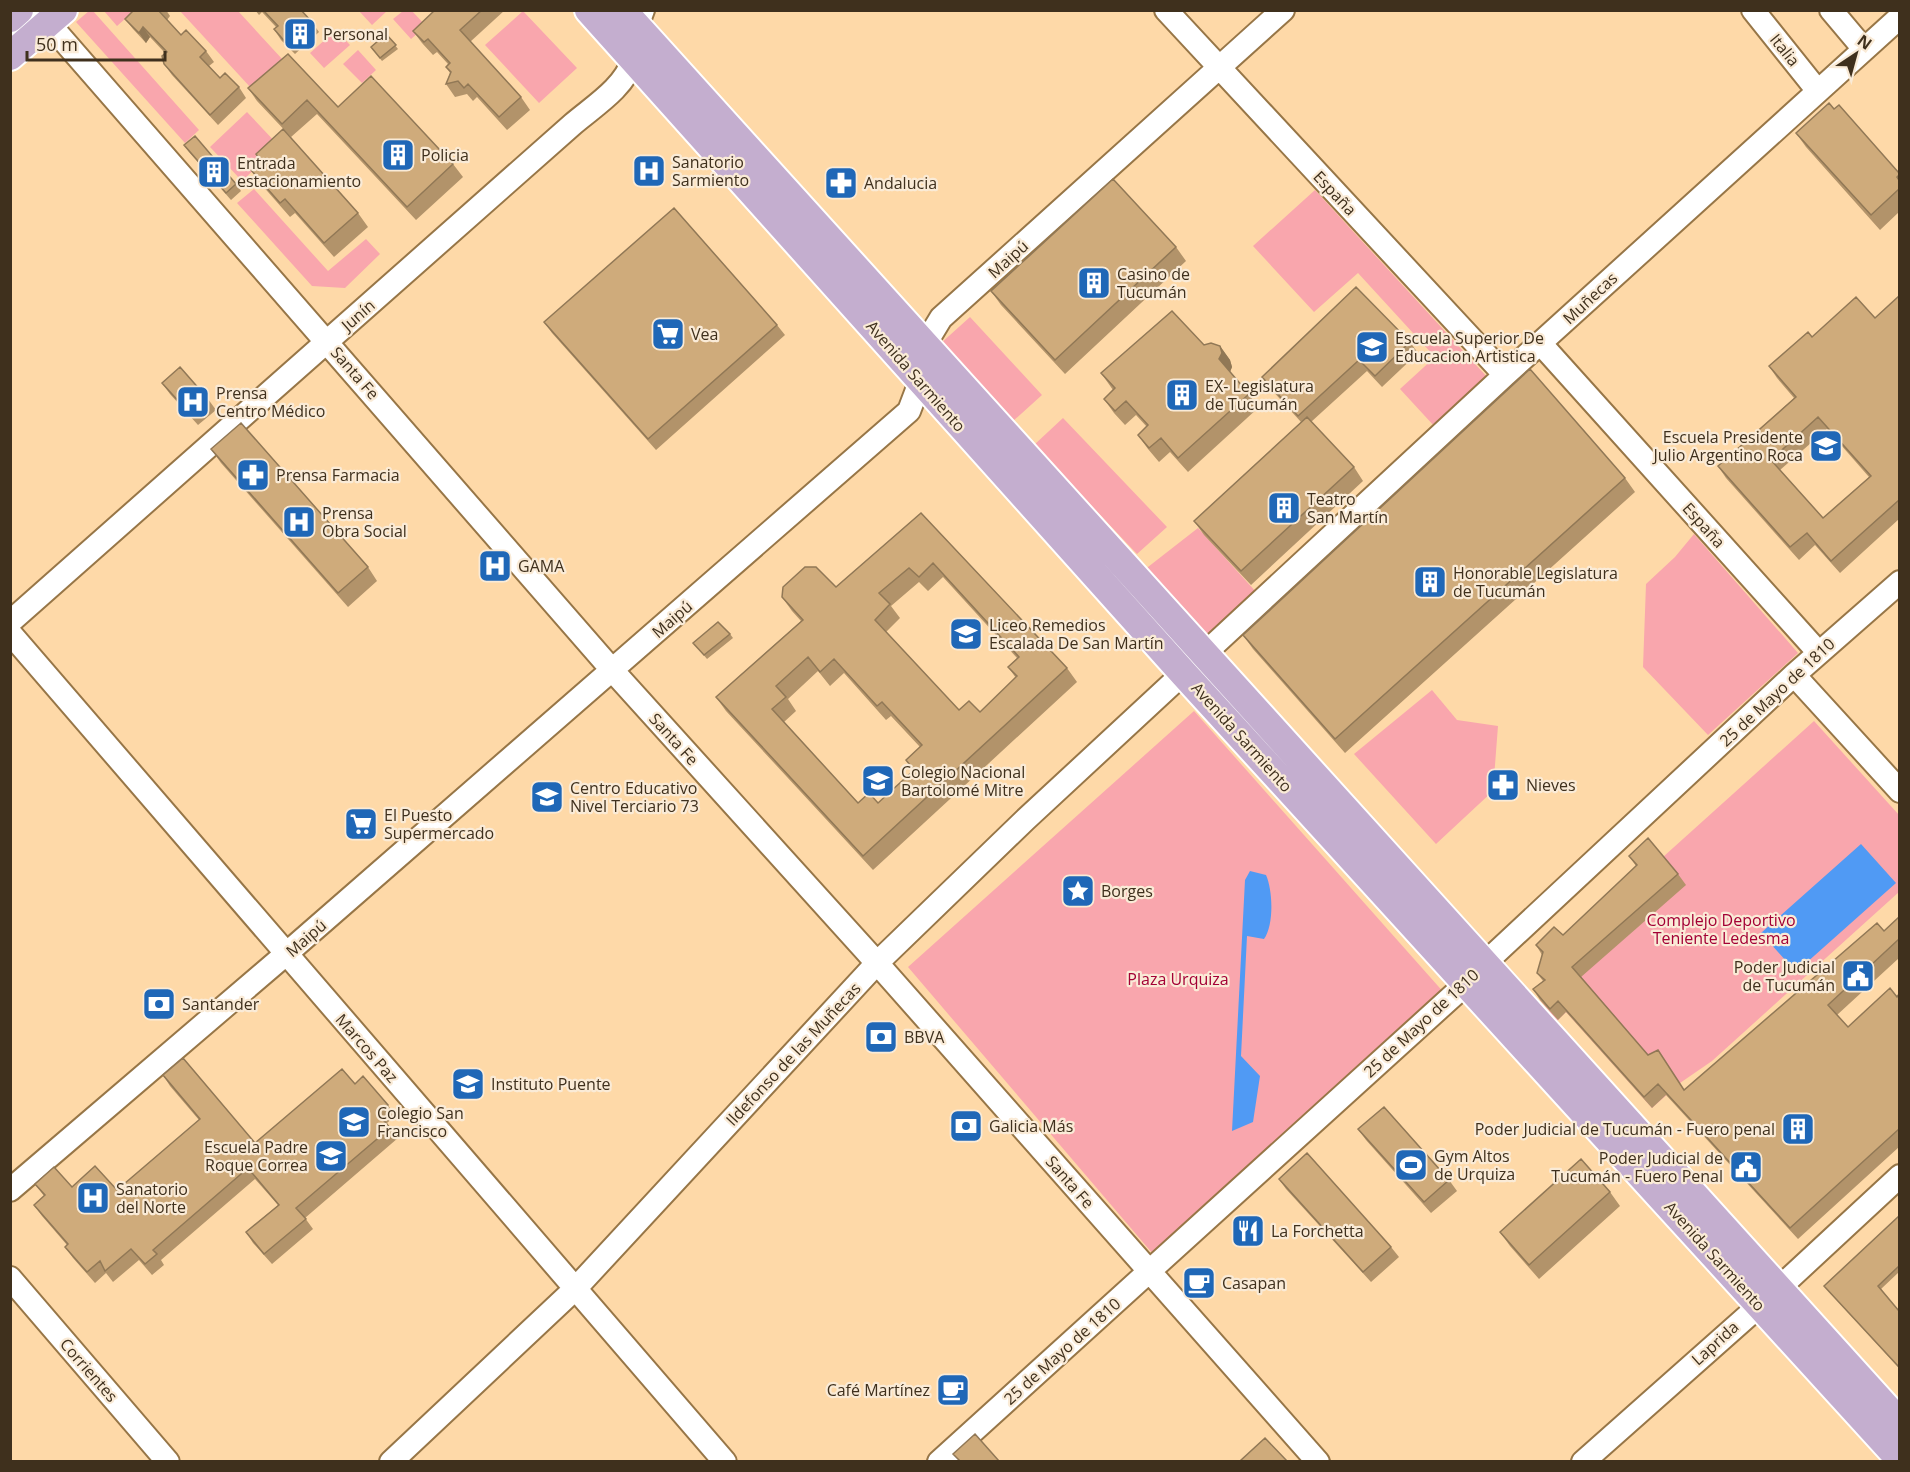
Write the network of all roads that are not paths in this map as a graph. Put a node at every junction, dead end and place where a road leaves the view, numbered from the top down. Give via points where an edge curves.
1 (19, 10) edge
2 (589, 10) edge
3 (1166, 10) edge
4 (1283, 10) edge
5 (1753, 10) edge
6 (1831, 10) edge
7 (49, 15) edge
8 (634, 16) edge
9 (1899, 17) edge
10 (10, 18) edge
11 (1863, 48) junction
12 (10, 56) edge
13 (633, 60) junction
14 (1219, 69) junction
15 (1816, 90) junction
16 (328, 341) junction
17 (1541, 344) junction
18 (924, 346) junction
19 (1505, 375) junction
20 (920, 382) junction
21 (1899, 582) edge
22 (10, 622) edge
23 (10, 633) edge
24 (1819, 653) junction
25 (1194, 665) junction
26 (613, 671) junction
27 (1794, 675) junction
28 (1899, 791) edge
29 (286, 954) junction
30 (877, 963) junction
31 (1476, 973) junction
32 (1899, 1176) edge
33 (10, 1191) edge
34 (1150, 1272) junction
35 (10, 1278) edge
36 (576, 1288) junction
37 (1768, 1297) junction
38 (1899, 1423) edge
39 (1899, 1459) edge
40 (168, 1461) edge
41 (391, 1461) edge
42 (725, 1461) edge
43 (939, 1461) edge
44 (1318, 1461) edge
45 (1583, 1461) edge

1 - 10 main road
2 - 13 main road, Avenida Sarmiento
3 - 14 street, España
4 - 14 street, Maipú
5 - 15 street, Italia
6 - 11 street
7 - 12 main road
7 - 16 street, Santa Fe via 246,252
8 - 13 street, Junín
8 - 18 main road, Avenida Sarmiento
9 - 11 street, Muñecas
11 - 15 street, Muñecas
13 - 16 street, Junín via 617,87
13 - 20 main road, Avenida Sarmiento
14 - 18 street, Maipú via 941,318
14 - 19 street, España
15 - 17 street, Muñecas
16 - 22 street, Junín
16 - 26 street, Santa Fe
17 - 19 street, Muñecas
17 - 24 street, España
18 - 20 street, Maipú
18 - 25 main road, Avenida Sarmiento
19 - 25 street, Muñecas
20 - 25 main road, Avenida Sarmiento
20 - 26 street, Maipú via 909,411
21 - 24 street, 25 de Mayo de 1810
23 - 29 street, Marcos Paz
24 - 27 street, 25 de Mayo de 1810
25 - 30 street, Ildefonso de las Muñecas
25 - 31 main road, Avenida Sarmiento
26 - 29 street, Maipú
26 - 30 street, Santa Fe
27 - 28 street
27 - 31 street, 25 de Mayo de 1810
29 - 33 street, Maipú
29 - 36 street, Marcos Paz
30 - 34 street, Santa Fe
30 - 36 street, Ildefonso de las Muñecas
31 - 34 street, 25 de Mayo de 1810
31 - 37 main road, Avenida Sarmiento
32 - 37 street, Laprida
34 - 43 street, 25 de Mayo de 1810
34 - 44 street, Santa Fe
35 - 40 street, Corrientes
36 - 41 street, Ildefonso de las Muñecas
36 - 42 street, Marcos Paz
37 - 38 main road, Avenida Sarmiento
37 - 39 main road, Avenida Sarmiento
37 - 45 street, Laprida

